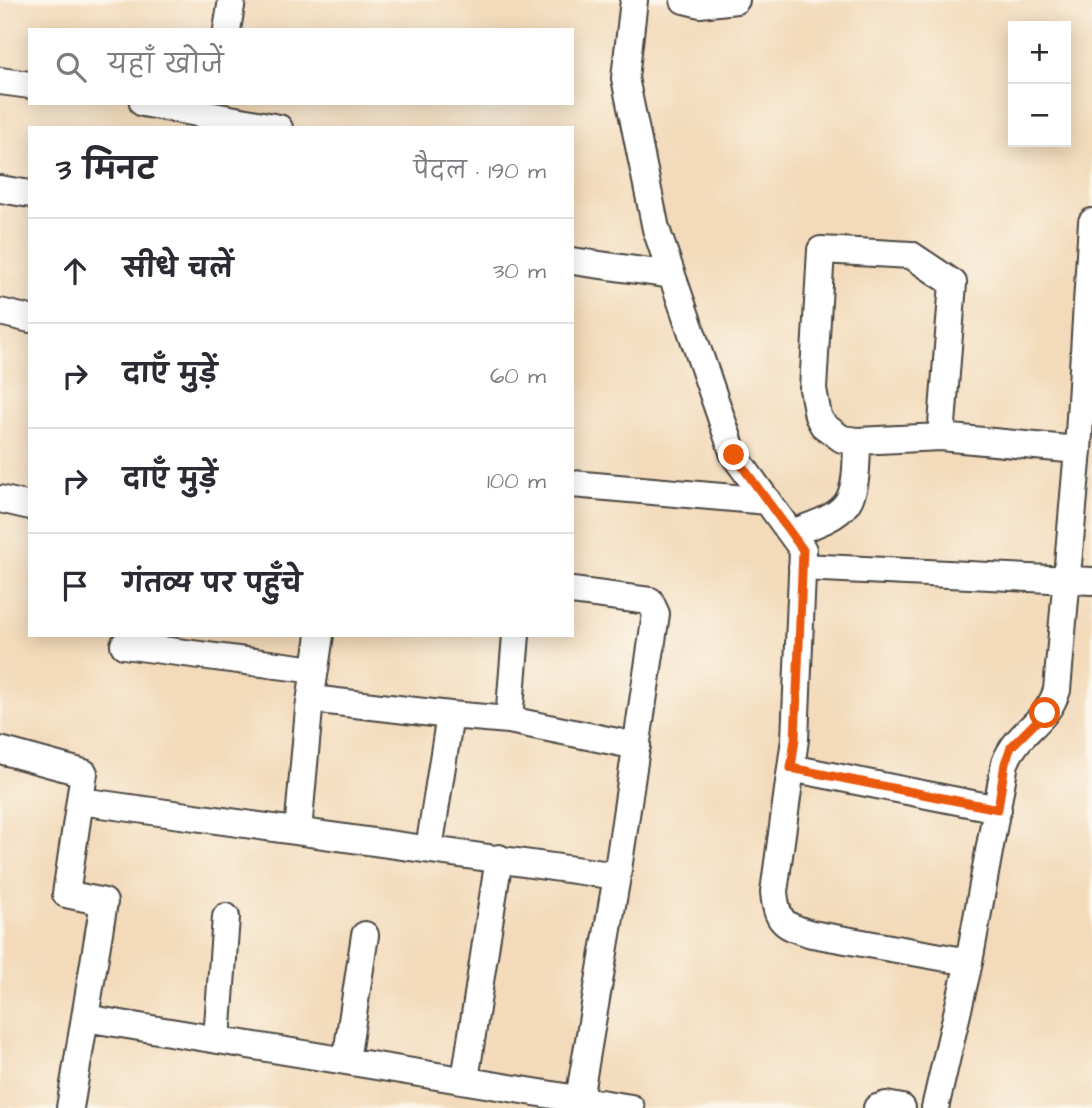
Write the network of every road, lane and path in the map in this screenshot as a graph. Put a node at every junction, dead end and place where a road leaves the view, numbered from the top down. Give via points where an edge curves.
1 (232, 0) edge
2 (634, 0) edge
3 (684, 0) edge
4 (736, 0) edge
5 (227, 28) edge
6 (0, 81) edge
7 (28, 85) edge
8 (154, 105) edge
9 (212, 116) edge
10 (268, 126) edge
11 (0, 188) edge
12 (28, 194) edge
13 (1092, 222) edge
14 (574, 261) edge
15 (672, 275) junction
16 (0, 313) edge
17 (28, 319) edge
18 (941, 437) junction
19 (857, 441) junction
20 (1078, 450) junction
21 (574, 484) edge
22 (0, 499) edge
23 (768, 501) junction
24 (28, 506) edge
25 (791, 533) junction
26 (802, 567) junction
27 (1079, 581) edge
28 (574, 591) edge
29 (320, 637) edge
30 (516, 637) edge
31 (124, 645) dead end
32 (315, 670) junction
33 (312, 699) junction
34 (450, 715) junction
35 (509, 720) junction
36 (637, 746) junction
37 (0, 750) edge
38 (791, 768) junction
39 (80, 801) junction
40 (998, 809) junction
41 (298, 831) junction
42 (429, 849) junction
43 (499, 858) junction
44 (617, 876) junction
45 (226, 917) dead end
46 (365, 935) dead end
47 (969, 962) junction
48 (85, 1018) junction
49 (216, 1039) junction
50 (346, 1061) junction
51 (465, 1080) junction
52 (579, 1099) junction
53 (70, 1108) edge
54 (631, 1108) edge
55 (877, 1108) edge
56 (902, 1108) edge
57 (935, 1108) edge

1 - 5 street
2 - 15 street via 625,78 656,229
3 - 4 street via 700,4
6 - 7 street
8 - 9 street
9 - 10 street
11 - 12 street
13 - 20 street
14 - 15 street
15 - 23 street via 734,455
16 - 17 street
18 - 19 street
18 - 19 street via 953,284 911,255 821,250 813,389 818,416 831,433
18 - 20 street
19 - 25 street via 857,484 850,501 823,523
20 - 27 street
21 - 23 street
22 - 24 street
23 - 25 street
25 - 26 street via 803,550
26 - 27 street
26 - 38 street
27 - 40 street via 1053,703 1011,747
28 - 36 street via 650,601 655,608
29 - 32 street
30 - 35 street
31 - 32 street
32 - 33 street
33 - 34 street
33 - 41 street
34 - 35 street
34 - 42 street
35 - 36 street
36 - 44 street
37 - 39 street via 84,773
38 - 40 street
38 - 47 street via 774,892 781,921 812,934
39 - 41 street
39 - 48 street via 66,894 104,902
40 - 47 street
41 - 42 street
42 - 43 street
43 - 44 street
43 - 51 street
44 - 52 street
45 - 49 street
46 - 50 street
47 - 57 street
48 - 49 street
48 - 53 street
49 - 50 street
50 - 51 street
51 - 52 street
52 - 54 street
55 - 56 street

